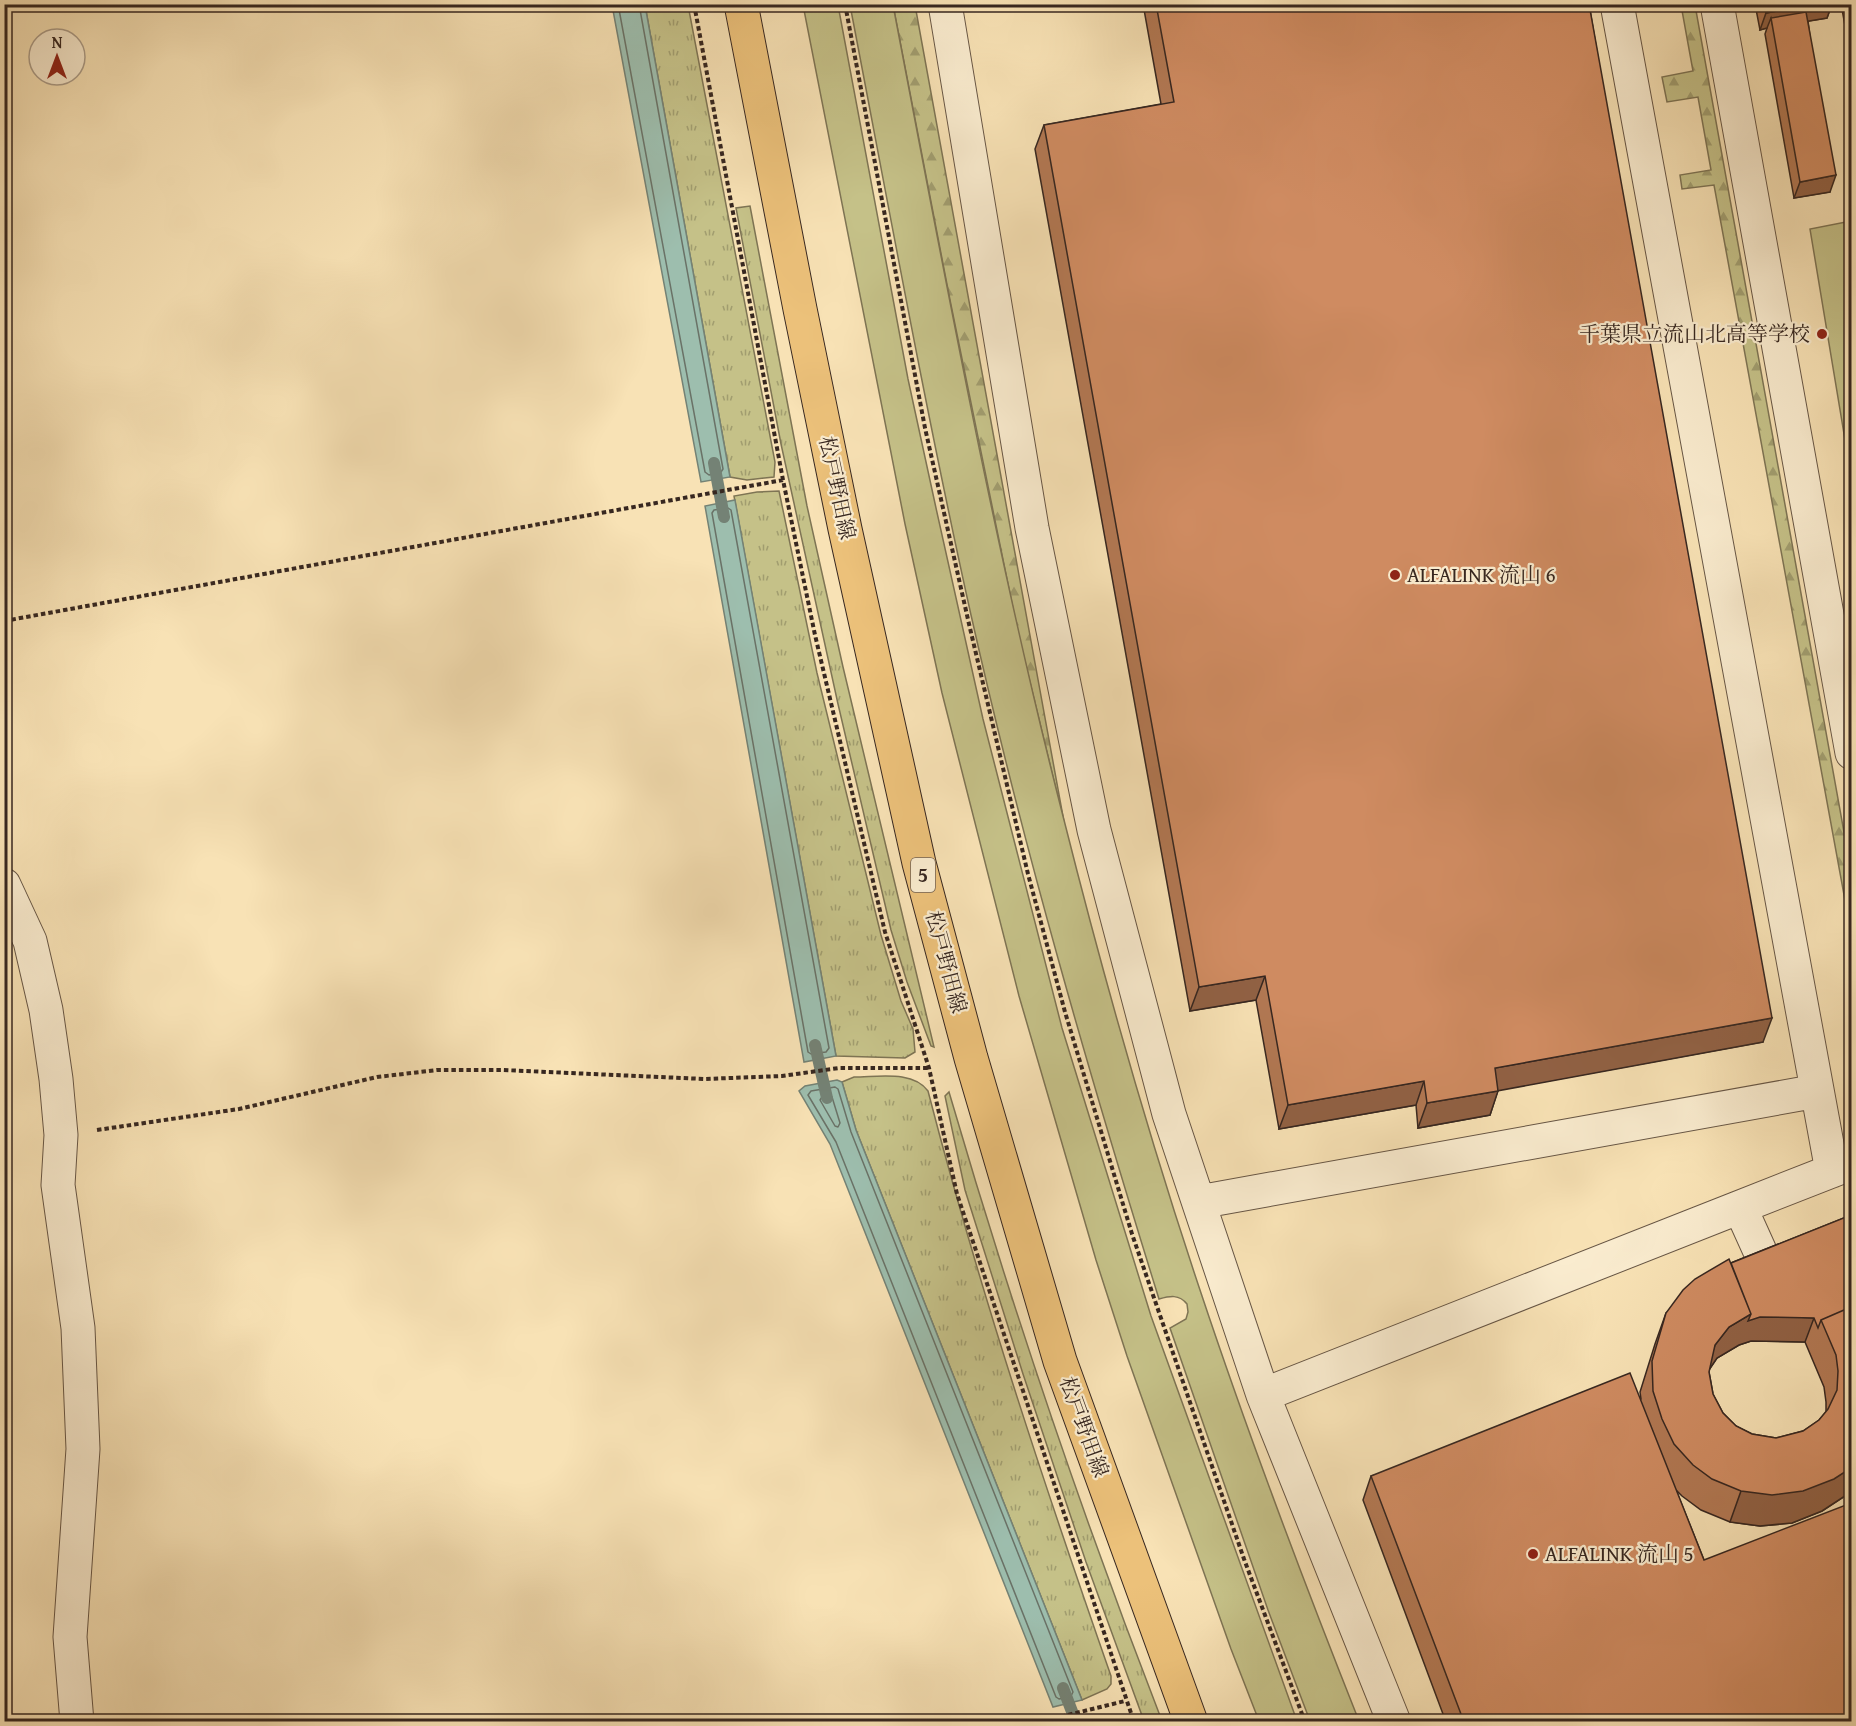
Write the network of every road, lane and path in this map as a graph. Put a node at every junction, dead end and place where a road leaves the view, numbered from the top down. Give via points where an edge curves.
1 (741, 4) edge
2 (846, 4) edge
3 (945, 4) edge
4 (1617, 4) edge
5 (1717, 4) edge
6 (783, 480) dead end
7 (4, 621) edge
8 (1851, 753) edge
9 (4, 885) edge
10 (971, 1058) junction
11 (1817, 1090) junction
12 (61, 1135) junction
13 (1842, 1167) edge
14 (1199, 1202) junction
15 (1740, 1207) junction
16 (1768, 1269) edge
17 (1263, 1395) junction
18 (1125, 1701) dead end
19 (77, 1722) edge
20 (1039, 1722) edge
21 (1191, 1722) edge
22 (1305, 1722) edge
23 (1394, 1722) edge

1 - 10 main road, 松戸野田線 / 5 via 846,529 920,863
2 - 22 path via 926,428 1031,885 1132,1234 1244,1559
3 - 14 street via 1032,528 1094,830 1169,1114
4 - 11 street
5 - 8 street
6 - 7 path
9 - 12 street via 30,941 43,998
10 - 12 path via 929,1068 839,1068 783,1076 705,1079 437,1070 377,1077 239,1109
10 - 21 main road, 松戸野田線 / 5 via 1060,1360
11 - 13 street
11 - 14 street
12 - 19 street via 58,1185 78,1328 83,1449 70,1636
13 - 15 street
14 - 17 street
15 - 16 street
15 - 17 street
17 - 23 street
18 - 20 path

